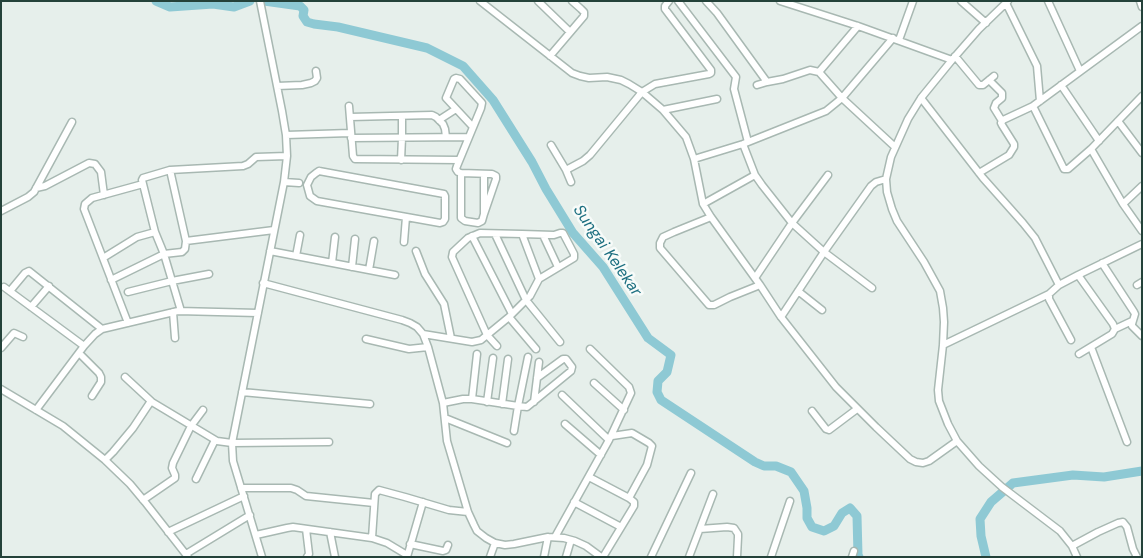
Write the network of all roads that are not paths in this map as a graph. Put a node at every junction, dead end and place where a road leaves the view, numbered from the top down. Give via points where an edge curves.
1 (480, 1) edge
2 (538, 1) edge
3 (572, 1) edge
4 (669, 1) edge
5 (678, 1) edge
6 (706, 1) edge
7 (780, 1) edge
8 (913, 1) edge
9 (961, 1) edge
10 (1048, 1) edge
11 (1140, 1) edge
12 (1007, 2) edge
13 (261, 5) edge
14 (1142, 7) edge
15 (986, 23) junction
16 (858, 26) junction
17 (1142, 26) edge
18 (570, 32) junction
19 (896, 39) junction
20 (550, 56) junction
21 (953, 58) junction
22 (316, 71) dead end
23 (1080, 71) junction
24 (819, 72) junction
25 (767, 82) junction
26 (757, 85) dead end
27 (1061, 85) junction
28 (277, 86) junction
29 (642, 92) junction
30 (1142, 96) edge
31 (717, 98) dead end
32 (842, 98) junction
33 (921, 98) junction
34 (1040, 101) junction
35 (349, 106) dead end
36 (1033, 106) junction
37 (456, 109) junction
38 (663, 110) junction
39 (402, 116) junction
40 (350, 117) junction
41 (439, 120) junction
42 (1002, 121) junction
43 (1118, 121) junction
44 (72, 122) dead end
45 (473, 127) junction
46 (286, 135) junction
47 (351, 136) junction
48 (446, 137) junction
49 (468, 137) junction
50 (402, 138) junction
51 (1099, 141) junction
52 (746, 143) junction
53 (551, 145) dead end
54 (895, 147) junction
55 (1091, 149) junction
56 (1142, 152) edge
57 (287, 156) junction
58 (694, 159) junction
59 (400, 160) junction
60 (459, 160) junction
61 (170, 170) junction
62 (566, 170) junction
63 (461, 173) junction
64 (979, 173) junction
65 (484, 174) junction
66 (755, 175) junction
67 (828, 175) dead end
68 (886, 179) junction
69 (284, 182) junction
70 (571, 182) dead end
71 (143, 184) junction
72 (303, 184) junction
73 (1142, 186) edge
74 (36, 188) junction
75 (104, 195) junction
76 (702, 204) junction
77 (1123, 204) junction
78 (1, 211) edge
79 (484, 214) junction
80 (406, 217) junction
81 (711, 217) junction
82 (792, 223) junction
83 (274, 230) junction
84 (1142, 231) edge
85 (155, 232) junction
86 (495, 234) junction
87 (522, 234) junction
88 (300, 235) dead end
89 (543, 235) junction
90 (472, 236) junction
91 (335, 237) dead end
92 (355, 239) dead end
93 (186, 241) junction
94 (374, 241) dead end
95 (404, 242) dead end
96 (1142, 244) edge
97 (270, 251) junction
98 (416, 251) dead end
99 (824, 252) junction
100 (164, 254) junction
101 (296, 256) junction
102 (103, 258) junction
103 (332, 263) junction
104 (1102, 264) junction
105 (352, 267) junction
106 (558, 267) junction
107 (369, 270) junction
108 (209, 274) dead end
109 (395, 275) dead end
110 (1078, 275) junction
111 (755, 278) junction
112 (539, 279) junction
113 (111, 280) junction
114 (172, 281) junction
115 (264, 283) junction
116 (760, 285) junction
117 (49, 286) junction
118 (1060, 286) junction
119 (872, 288) dead end
120 (798, 291) junction
121 (128, 292) dead end
122 (1049, 294) junction
123 (526, 300) junction
124 (32, 307) junction
125 (822, 310) dead end
126 (181, 311) junction
127 (173, 312) junction
128 (258, 313) junction
129 (510, 316) junction
130 (781, 317) junction
131 (1132, 321) junction
132 (128, 323) junction
133 (102, 329) junction
134 (1115, 329) junction
135 (423, 334) junction
136 (487, 335) junction
137 (1142, 336) edge
138 (23, 337) dead end
139 (175, 338) dead end
140 (451, 338) junction
141 (366, 339) dead end
142 (1071, 340) dead end
143 (560, 342) dead end
144 (943, 345) junction
145 (84, 346) junction
146 (497, 346) dead end
147 (428, 347) junction
148 (1091, 347) junction
149 (1, 348) edge
150 (536, 349) dead end
151 (590, 349) dead end
152 (79, 353) junction
153 (477, 354) dead end
154 (1079, 354) dead end
155 (528, 357) dead end
156 (493, 358) dead end
157 (508, 360) dead end
158 (539, 362) dead end
159 (125, 377) dead end
160 (537, 378) junction
161 (594, 383) dead end
162 (1, 389) edge
163 (242, 392) junction
164 (562, 395) dead end
165 (92, 396) dead end
166 (472, 399) junction
167 (151, 401) junction
168 (487, 402) junction
169 (534, 402) junction
170 (443, 403) junction
171 (370, 404) dead end
172 (502, 404) junction
173 (518, 406) junction
174 (857, 409) junction
175 (36, 410) junction
176 (203, 410) dead end
177 (624, 410) junction
178 (812, 411) dead end
179 (445, 418) junction
180 (565, 424) dead end
181 (192, 426) junction
182 (514, 431) dead end
183 (611, 438) junction
184 (215, 440) junction
185 (957, 441) junction
186 (330, 442) dead end
187 (1127, 442) dead end
188 (232, 443) junction
189 (507, 444) dead end
190 (601, 455) junction
191 (105, 460) junction
192 (691, 473) dead end
193 (589, 477) junction
194 (196, 479) dead end
195 (241, 488) junction
196 (713, 494) dead end
197 (244, 496) junction
198 (629, 498) junction
199 (143, 500) junction
200 (790, 501) dead end
201 (423, 502) junction
202 (574, 502) junction
203 (374, 503) junction
204 (468, 512) junction
205 (250, 515) junction
206 (621, 527) junction
207 (306, 529) junction
208 (700, 529) junction
209 (168, 532) junction
210 (330, 532) junction
211 (256, 535) junction
212 (551, 537) junction
213 (372, 538) junction
214 (570, 540) junction
215 (495, 543) junction
216 (410, 544) junction
217 (448, 545) dead end
218 (1072, 546) junction
219 (187, 556) edge
220 (407, 556) edge
221 (601, 556) edge
222 (1136, 556) edge
223 (262, 557) edge
224 (307, 557) edge
225 (335, 557) edge
226 (490, 557) edge
227 (544, 557) edge
228 (566, 557) edge
229 (651, 557) edge
230 (689, 557) edge
231 (738, 557) edge
232 (771, 557) edge
233 (1077, 557) edge

1 - 20 street
2 - 18 street
3 - 18 street via 584,16
4 - 29 street via 665,9 712,73 655,84
5 - 52 street via 736,77 734,89
6 - 25 street
7 - 16 street
8 - 19 street
9 - 15 street
10 - 23 street
11 - 14 street
12 - 15 street
12 - 34 street via 1037,66
13 - 28 street
15 - 21 street
16 - 19 street
16 - 24 street
17 - 23 street
18 - 20 street
19 - 21 street
19 - 32 street
20 - 29 street via 572,73 589,78 621,80
21 - 33 street
21 - 42 street via 979,85 992,78 1002,93 994,108
22 - 28 street via 315,81 311,83
23 - 27 street
24 - 25 street via 810,70
24 - 32 street
25 - 26 street
27 - 34 street
27 - 51 street
28 - 46 street
29 - 38 street
29 - 62 street via 590,155
30 - 43 street
31 - 38 street
32 - 52 street via 822,113
32 - 54 street
33 - 54 street
33 - 64 street
34 - 36 street
35 - 40 street
36 - 42 street
36 - 55 street via 1064,168 1070,168
37 - 41 street
37 - 45 street
37 - 45 street via 446,98 456,78 482,103
38 - 58 street via 686,137
39 - 40 street
39 - 41 street via 432,115
39 - 50 street
40 - 47 street
41 - 48 street
42 - 64 street via 1014,147 1009,155
43 - 51 street
43 - 56 street
44 - 74 street
45 - 49 street
46 - 47 street
46 - 57 street
47 - 50 street
47 - 59 street via 355,159
48 - 49 street
48 - 50 street
49 - 60 street
50 - 59 street
51 - 55 street
52 - 58 street
52 - 66 street
53 - 62 street
54 - 68 street
55 - 77 street
57 - 61 street via 256,157 243,166
57 - 69 street
58 - 76 street
59 - 60 street
60 - 63 street via 456,169
61 - 71 street via 144,177
61 - 93 street
62 - 70 street
63 - 65 street
63 - 79 street via 461,218 480,222
64 - 118 street via 1035,238
65 - 79 street
65 - 79 street via 494,175 496,179
66 - 76 street
66 - 82 street
67 - 82 street
68 - 99 street via 871,186
68 - 144 street via 897,221 940,291
69 - 72 street
69 - 83 street
71 - 75 street
71 - 85 street
72 - 80 street via 317,202
72 - 80 street via 316,172 323,171 445,195 445,219 442,222
73 - 77 street
74 - 75 street via 89,163 95,164 101,172
74 - 78 street via 28,197
75 - 102 street via 92,198 84,209
76 - 81 street
77 - 84 street
80 - 95 street
81 - 111 street
81 - 116 street via 663,237 660,248 709,305
82 - 99 street
82 - 111 street
83 - 93 street
83 - 97 street
85 - 100 street
85 - 102 street via 137,237
86 - 87 street
86 - 90 street
86 - 123 street
87 - 89 street
87 - 112 street
88 - 101 street
89 - 106 street
89 - 106 street via 563,233 574,254 574,258
90 - 129 street
90 - 136 street via 452,255
91 - 103 street
92 - 105 street
93 - 100 street via 182,252
94 - 107 street
96 - 104 street
97 - 101 street
97 - 115 street
98 - 140 street via 425,274 444,304
99 - 119 street
99 - 120 street
100 - 113 street
100 - 114 street
101 - 103 street
102 - 113 street
103 - 105 street
104 - 110 street
104 - 131 street via 1134,312
105 - 107 street
106 - 112 street
107 - 109 street
108 - 114 street
110 - 118 street
110 - 134 street
111 - 116 street
112 - 123 street
113 - 132 street
114 - 121 street
114 - 126 street
115 - 128 street
115 - 135 street via 410,322
116 - 130 street
117 - 124 street
117 - 124 street via 27,272 7,289
117 - 133 street
118 - 122 street
120 - 125 street
120 - 130 street
122 - 142 street
122 - 144 street
123 - 129 street
123 - 143 street
124 - 145 street
126 - 127 street
126 - 128 street
127 - 132 street
127 - 139 street
128 - 163 street
129 - 136 street
129 - 150 street
130 - 174 street
131 - 134 street
131 - 137 street via 1132,326
132 - 133 street
133 - 145 street
134 - 148 street
135 - 140 street
135 - 147 street
136 - 140 street via 477,342
136 - 146 street
138 - 149 street via 14,333
141 - 147 street via 409,350
144 - 185 street via 939,401
145 - 152 street
147 - 170 street
148 - 154 street
148 - 187 street
151 - 177 street via 630,390
152 - 165 street via 101,377
152 - 175 street
153 - 166 street
155 - 173 street
156 - 168 street
157 - 172 street
158 - 160 street
159 - 167 street
160 - 169 street
160 - 169 street via 562,359 572,367
161 - 177 street
162 - 175 street
163 - 171 street
163 - 188 street
164 - 183 street
166 - 168 street
166 - 170 street
167 - 181 street
167 - 191 street
168 - 172 street
169 - 173 street via 527,407
170 - 179 street
172 - 173 street
173 - 182 street
174 - 178 street via 829,430
174 - 185 street via 916,462 929,461
175 - 191 street via 63,426
176 - 181 street
177 - 183 street
179 - 189 street
179 - 204 street via 448,441
180 - 190 street
181 - 184 street
181 - 199 street via 172,466 174,478
183 - 190 street
183 - 198 street via 632,434 652,446 648,464
184 - 188 street
184 - 194 street
185 - 218 street via 979,466 1060,531
186 - 188 street
188 - 195 street via 232,456
190 - 193 street
191 - 199 street
192 - 229 street
193 - 198 street
193 - 202 street
195 - 197 street
195 - 203 street via 291,488 306,496
196 - 208 street
197 - 205 street
197 - 209 street
198 - 206 street via 635,504
199 - 209 street
200 - 232 street
201 - 203 street via 379,490
201 - 204 street
201 - 216 street
202 - 206 street
202 - 212 street
203 - 213 street
204 - 215 street via 478,531
205 - 211 street
205 - 219 street
206 - 221 street
207 - 210 street
207 - 211 street via 287,528
207 - 224 street
208 - 230 street
208 - 231 street via 734,528 738,534
209 - 219 street
210 - 213 street
210 - 225 street
211 - 223 street
212 - 214 street
212 - 215 street via 509,545
212 - 227 street
213 - 220 street
214 - 221 street
214 - 228 street
215 - 226 street
216 - 217 street via 443,551
216 - 220 street
218 - 222 street via 1123,522
218 - 233 street

